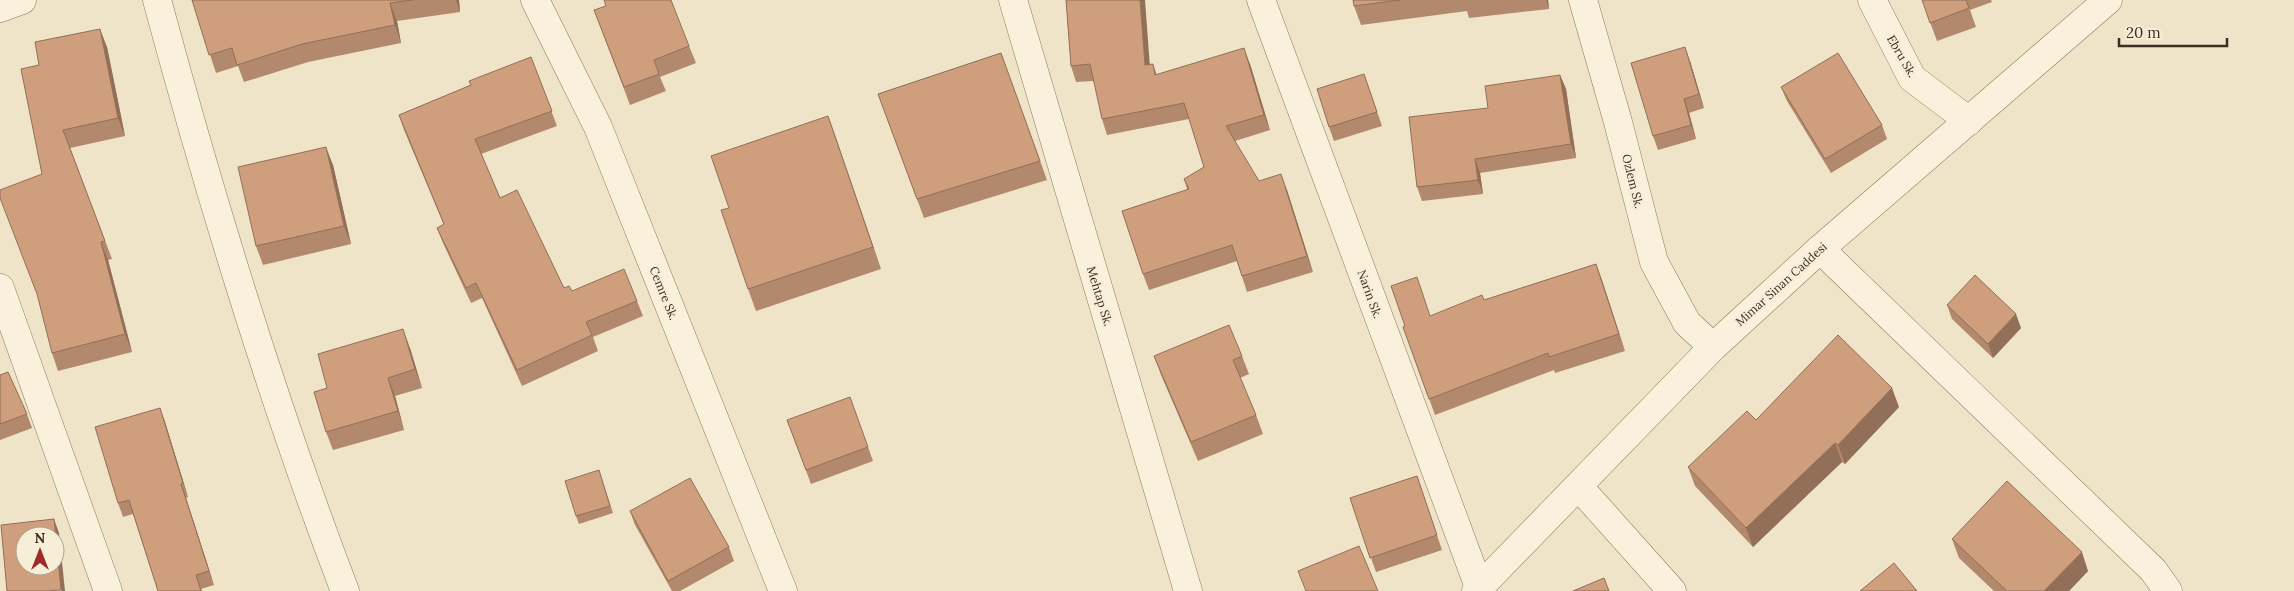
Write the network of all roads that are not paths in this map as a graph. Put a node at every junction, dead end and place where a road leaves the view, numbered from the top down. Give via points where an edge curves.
1 (22, 0) edge
2 (158, 0) edge
3 (535, 0) edge
4 (1013, 0) edge
5 (1261, 0) edge
6 (1583, 0) edge
7 (1872, 0) edge
8 (2108, 0) edge
9 (0, 8) edge
10 (1969, 121) junction
11 (1820, 249) junction
12 (0, 288) edge
13 (1712, 347) junction
14 (1579, 487) junction
15 (1478, 589) edge
16 (108, 591) edge
17 (345, 591) edge
18 (783, 591) edge
19 (1188, 591) edge
20 (1672, 591) edge
21 (2168, 591) edge

1 - 9 street
2 - 17 street via 198,150 256,340
3 - 18 street, Cemre Sk. via 598,127
4 - 19 street, Mehtap Sk.
5 - 15 street, Narin Sk.
6 - 13 street, Ozlem Sk. via 1654,262 1687,323
7 - 10 street, Ebru Sk. via 1912,78
8 - 10 street, Mimar Sinan Caddesi
10 - 11 street, Mimar Sinan Caddesi
11 - 13 street, Mimar Sinan Caddesi
11 - 21 street via 2153,570
12 - 16 street
13 - 14 street, Mimar Sinan Caddesi
14 - 15 street, Mimar Sinan Caddesi
14 - 20 street

